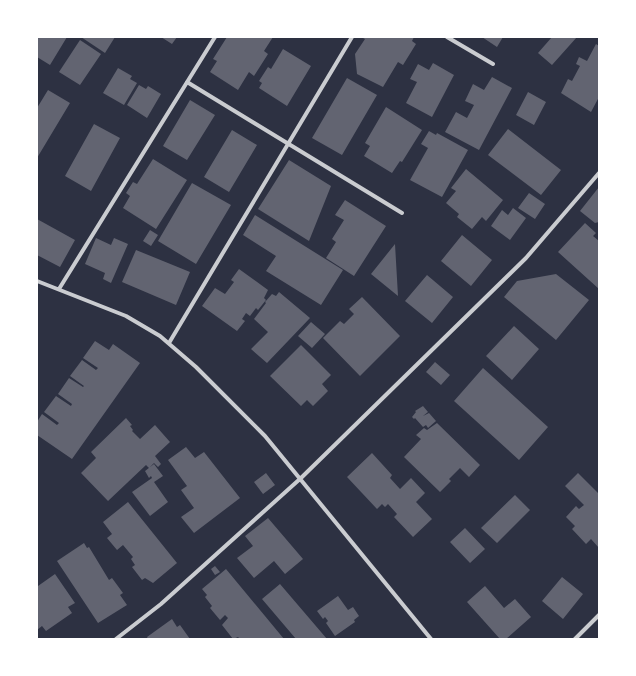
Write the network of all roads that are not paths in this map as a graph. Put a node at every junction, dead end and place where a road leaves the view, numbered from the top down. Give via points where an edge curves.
1 (215, 37) edge
2 (352, 37) edge
3 (447, 37) edge
4 (493, 64) dead end
5 (187, 82) junction
6 (288, 143) junction
7 (599, 173) edge
8 (402, 213) dead end
9 (37, 281) edge
10 (59, 289) junction
11 (169, 343) junction
12 (301, 478) junction
13 (599, 615) edge
14 (116, 639) edge
15 (431, 639) edge
16 (575, 639) edge

1 - 5 street
2 - 6 street
3 - 4 street
5 - 6 street
5 - 10 street
6 - 8 street
6 - 11 street
7 - 12 street via 526,258
9 - 10 street
10 - 11 street via 126,316
11 - 12 street via 265,436
12 - 14 street via 162,604
12 - 15 street
13 - 16 street

